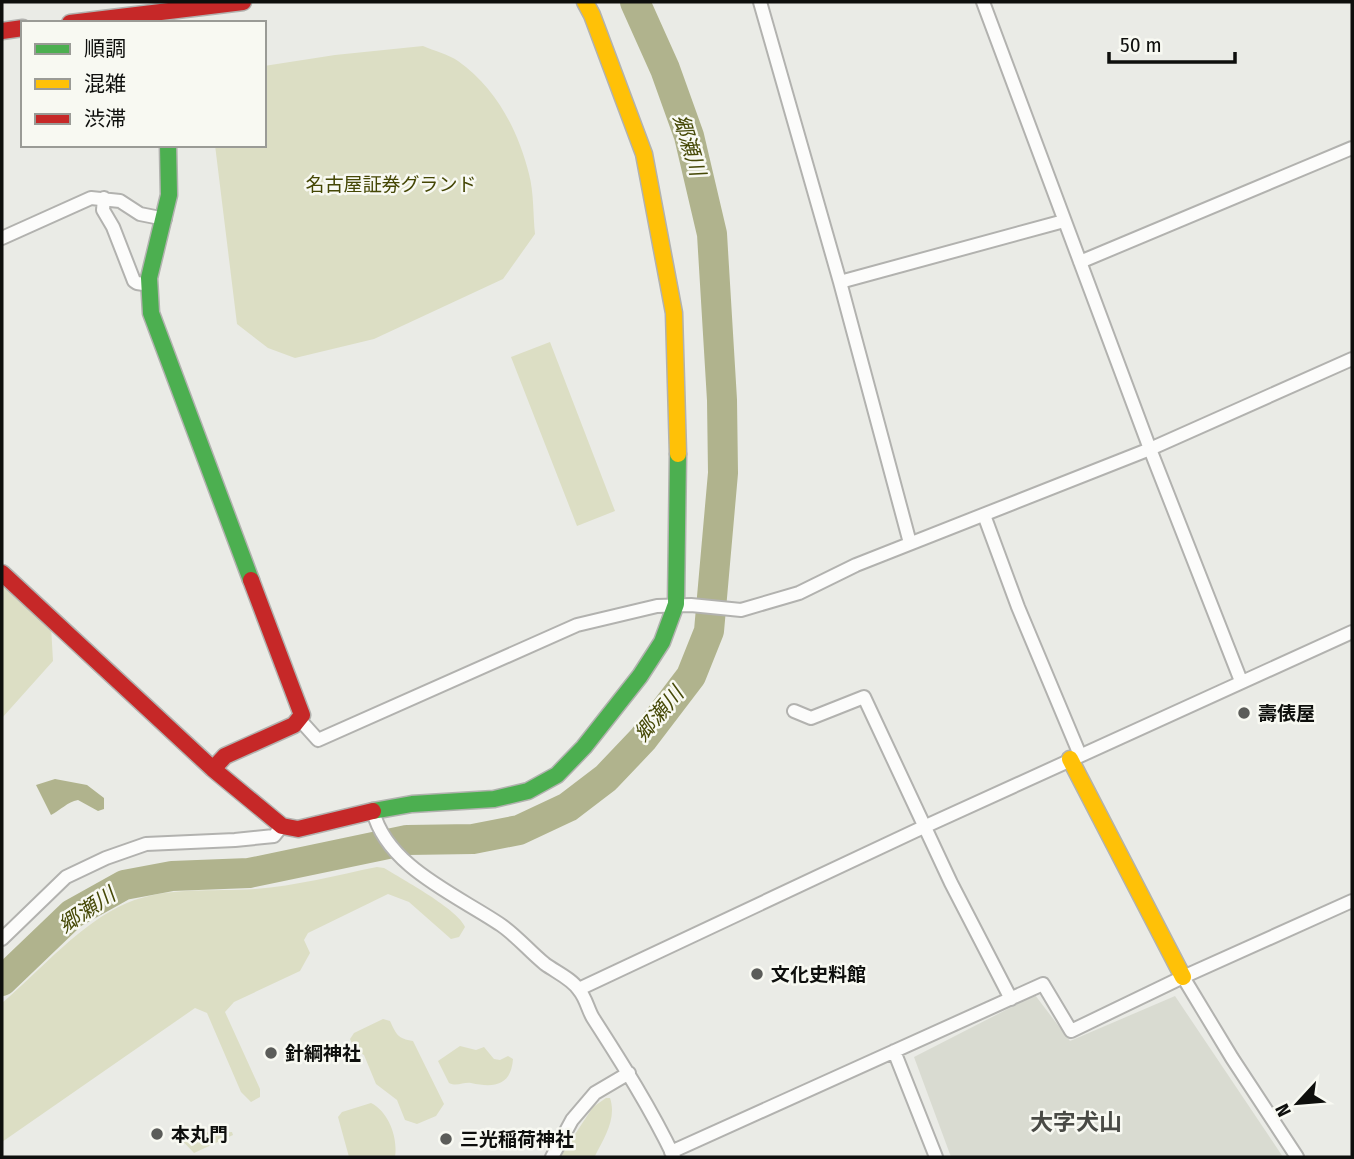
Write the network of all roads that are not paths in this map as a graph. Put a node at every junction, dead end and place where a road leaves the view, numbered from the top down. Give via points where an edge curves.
1 (243, 2) edge
2 (585, 2) edge
3 (760, 2) edge
4 (983, 2) edge
5 (153, 18) edge
6 (103, 21) edge
7 (21, 28) edge
8 (2, 31) edge
9 (168, 147) edge
10 (1352, 148) edge
11 (104, 198) junction
12 (165, 219) junction
13 (1064, 221) junction
14 (2, 238) edge
15 (1080, 262) junction
16 (840, 282) junction
17 (150, 285) junction
18 (1352, 359) edge
19 (1150, 449) junction
20 (984, 515) junction
21 (910, 543) junction
22 (2, 573) edge
23 (683, 605) junction
24 (1352, 632) edge
25 (1241, 681) junction
26 (794, 711) dead end
27 (300, 720) junction
28 (1075, 757) junction
29 (213, 769) junction
30 (373, 811) junction
31 (282, 826) junction
32 (924, 827) junction
33 (1352, 901) edge
34 (2, 939) edge
35 (1183, 977) junction
36 (579, 989) junction
37 (1011, 999) junction
38 (894, 1051) junction
39 (629, 1073) junction
40 (672, 1154) edge
41 (552, 1157) edge
42 (936, 1157) edge
43 (1297, 1157) edge

1 - 5 street
2 - 23 street via 644,154 674,313
3 - 16 street
4 - 13 street
5 - 6 street
7 - 8 street
9 - 12 street via 170,186
10 - 15 street
11 - 12 street
11 - 14 street via 71,205
11 - 17 street via 103,210 134,281
12 - 17 street
13 - 15 street
13 - 16 street
15 - 19 street
16 - 21 street
17 - 27 street via 157,332 301,708
18 - 19 street
19 - 20 street
19 - 25 street
20 - 21 street
20 - 28 street
21 - 23 street via 799,593 741,610
22 - 29 street
23 - 27 street via 631,610 577,625 318,740
23 - 30 street via 640,676 557,775 528,791 494,799
24 - 25 street
25 - 28 street
26 - 32 street via 811,718 864,697
27 - 29 street via 225,756
28 - 32 street
28 - 35 street
29 - 31 street
30 - 31 street via 298,829
30 - 36 street via 383,835 408,864 503,926
31 - 34 street via 274,836 146,844 106,858 66,877
32 - 36 street
32 - 37 street
33 - 35 street
35 - 37 street via 1071,1031 1043,984
35 - 43 street
36 - 39 street
37 - 38 street
38 - 40 street
38 - 42 street
39 - 40 street
39 - 41 street via 595,1093 572,1120

